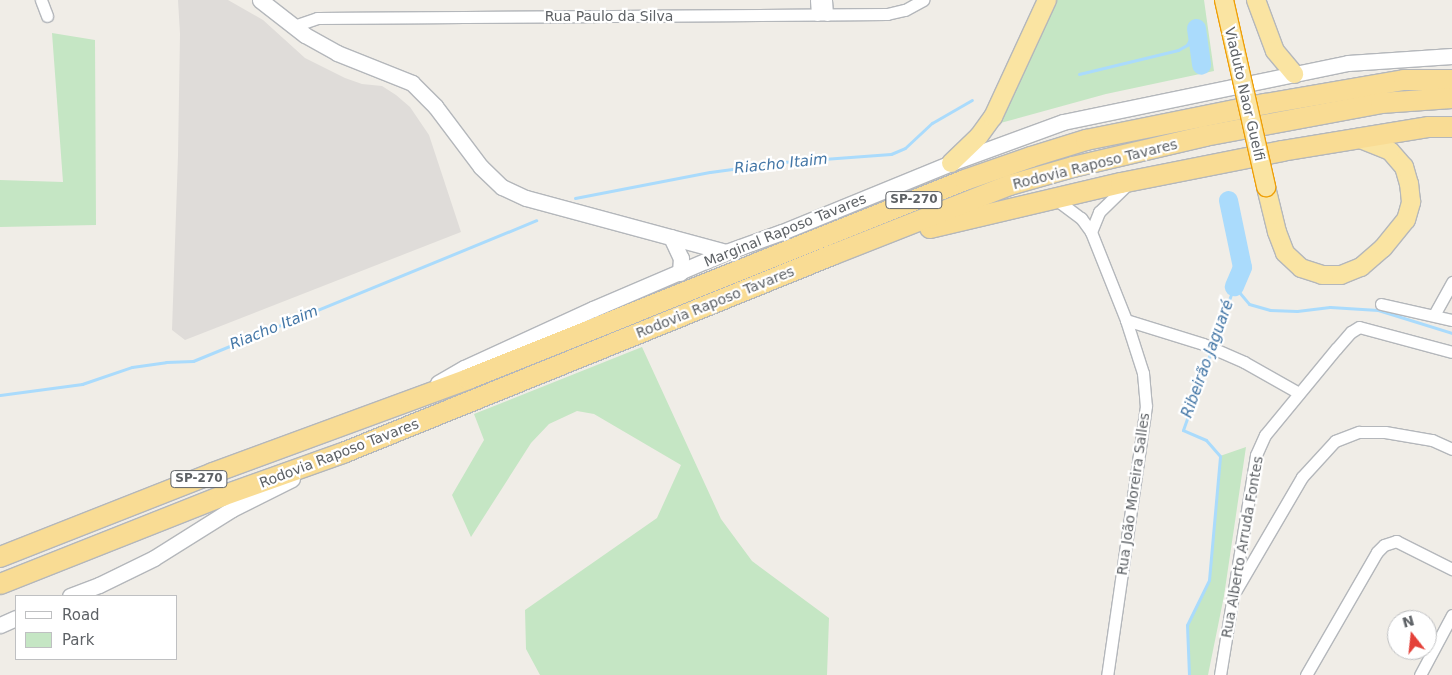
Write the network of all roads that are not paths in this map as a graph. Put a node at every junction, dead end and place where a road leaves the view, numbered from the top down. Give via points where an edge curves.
1 (41, 0) edge
2 (260, 0) edge
3 (816, 0) edge
4 (826, 0) edge
5 (923, 0) edge
6 (1047, 0) edge
7 (1224, 0) edge
8 (1256, 0) edge
9 (822, 15) junction
10 (47, 16) dead end
11 (294, 26) junction
12 (1452, 56) edge
13 (1294, 74) junction
14 (1452, 80) edge
15 (1452, 98) edge
16 (1452, 127) edge
17 (1358, 138) junction
18 (951, 163) junction
19 (1131, 182) junction
20 (1054, 198) junction
21 (1090, 232) junction
22 (671, 237) junction
23 (726, 252) junction
24 (832, 255) junction
25 (680, 273) junction
26 (1452, 282) edge
27 (1381, 304) dead end
28 (1434, 315) junction
29 (1126, 320) junction
30 (1452, 320) edge
31 (1452, 352) edge
32 (1299, 393) junction
33 (400, 405) junction
34 (1452, 449) edge
35 (343, 453) junction
36 (0, 557) edge
37 (1452, 569) edge
38 (0, 584) edge
39 (72, 595) edge
40 (1233, 596) junction
41 (1452, 615) edge
42 (15, 618) edge
43 (0, 625) edge
44 (1107, 675) edge
45 (1220, 675) edge
46 (1306, 675) edge
47 (1420, 675) edge

1 - 10 street
2 - 11 main road
3 - 9 street
4 - 9 street
5 - 9 street, Rua Paulo da Silva via 894,13
6 - 18 highway via 993,117
7 - 17 highway, Viaduto Naor Guelfi, bridge via 1276,232 1285,253 1301,268 1322,275 1341,275 1361,267 1383,248 1406,220 1411,202 1404,167 1390,151
8 - 13 highway via 1275,51
9 - 11 street, Rua Paulo da Silva via 317,18
11 - 22 main road via 337,53 412,83 502,187 526,198
12 - 13 main road, Marginal Raposo Tavares via 1348,63
13 - 18 main road, Marginal Raposo Tavares via 1064,122
14 - 33 highway, Rodovia Raposo Tavares / SP-270 via 1404,80 1086,140 965,180
15 - 24 highway, Rodovia Raposo Tavares / SP-270 via 1381,103 1205,136 1073,167 1010,185
16 - 17 highway via 1429,127
17 - 19 highway
18 - 23 main road, Marginal Raposo Tavares
19 - 20 highway
19 - 21 street via 1099,212
20 - 21 street, Rua João Moreira Salles via 1081,218
20 - 24 highway
21 - 29 street, Rua João Moreira Salles
22 - 23 main road
22 - 25 main road via 681,258
23 - 25 main road, Marginal Raposo Tavares
24 - 35 highway, Rodovia Raposo Tavares / SP-270
25 - 33 main road, Marginal Raposo Tavares via 464,368
26 - 28 street
27 - 28 street
28 - 30 street
29 - 32 street via 1203,344 1244,362
29 - 44 street, Rua João Moreira Salles via 1143,373 1146,406
31 - 32 street, Rua Alberto Arruda Fontes via 1359,328 1351,332
32 - 40 street, Rua Alberto Arruda Fontes via 1265,436 1256,455
33 - 36 highway, Rodovia Raposo Tavares / SP-270 via 213,473
34 - 40 street via 1432,440 1385,432 1359,432 1335,441 1302,477
35 - 38 highway, Rodovia Raposo Tavares / SP-270 via 222,496
35 - 39 main road via 232,509 126,572
37 - 46 street via 1396,541 1384,545
40 - 45 street, Rua Alberto Arruda Fontes
41 - 47 street
42 - 43 main road

